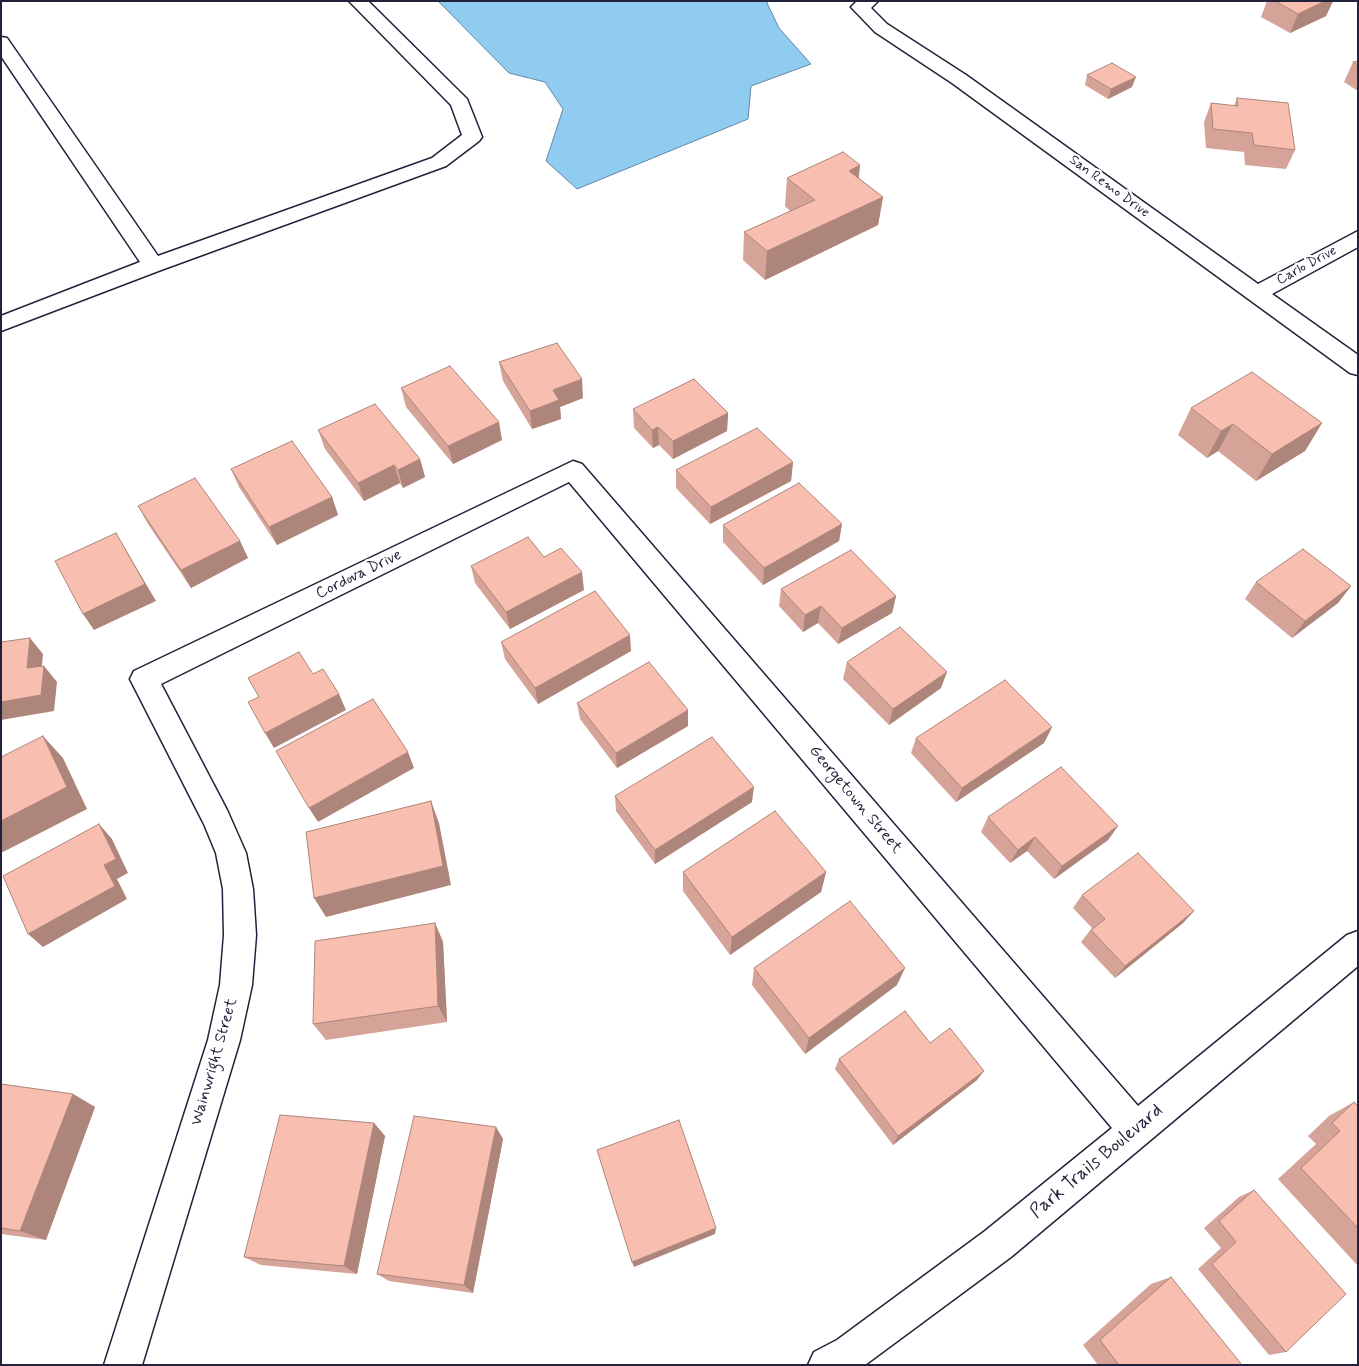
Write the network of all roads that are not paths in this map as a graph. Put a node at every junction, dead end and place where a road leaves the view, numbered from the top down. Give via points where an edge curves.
1 (358, 1) edge
2 (865, 4) edge
3 (1, 42) edge
4 (1358, 238) edge
5 (153, 265) junction
6 (1256, 294) junction
7 (1, 324) edge
8 (1358, 367) edge
9 (573, 470) joint
10 (144, 679) joint
11 (1358, 946) edge
12 (1136, 1130) junction
13 (123, 1365) edge
14 (827, 1365) edge

1 - 5 street via 460,103 472,137 439,162
2 - 6 street, San Remo Drive via 881,28 959,79
3 - 5 street
4 - 6 street, Carlo Drive
5 - 7 street
6 - 8 street, San Remo Drive
9 - 10 street, Cordova Drive
9 - 12 street, Georgetown Street
10 - 13 street, Wainwright Street via 217,819 231,853 238,890 240,934 236,985 224,1040
11 - 12 street, Park Trails Boulevard
12 - 14 street, Park Trails Boulevard via 982,1256 850,1352

